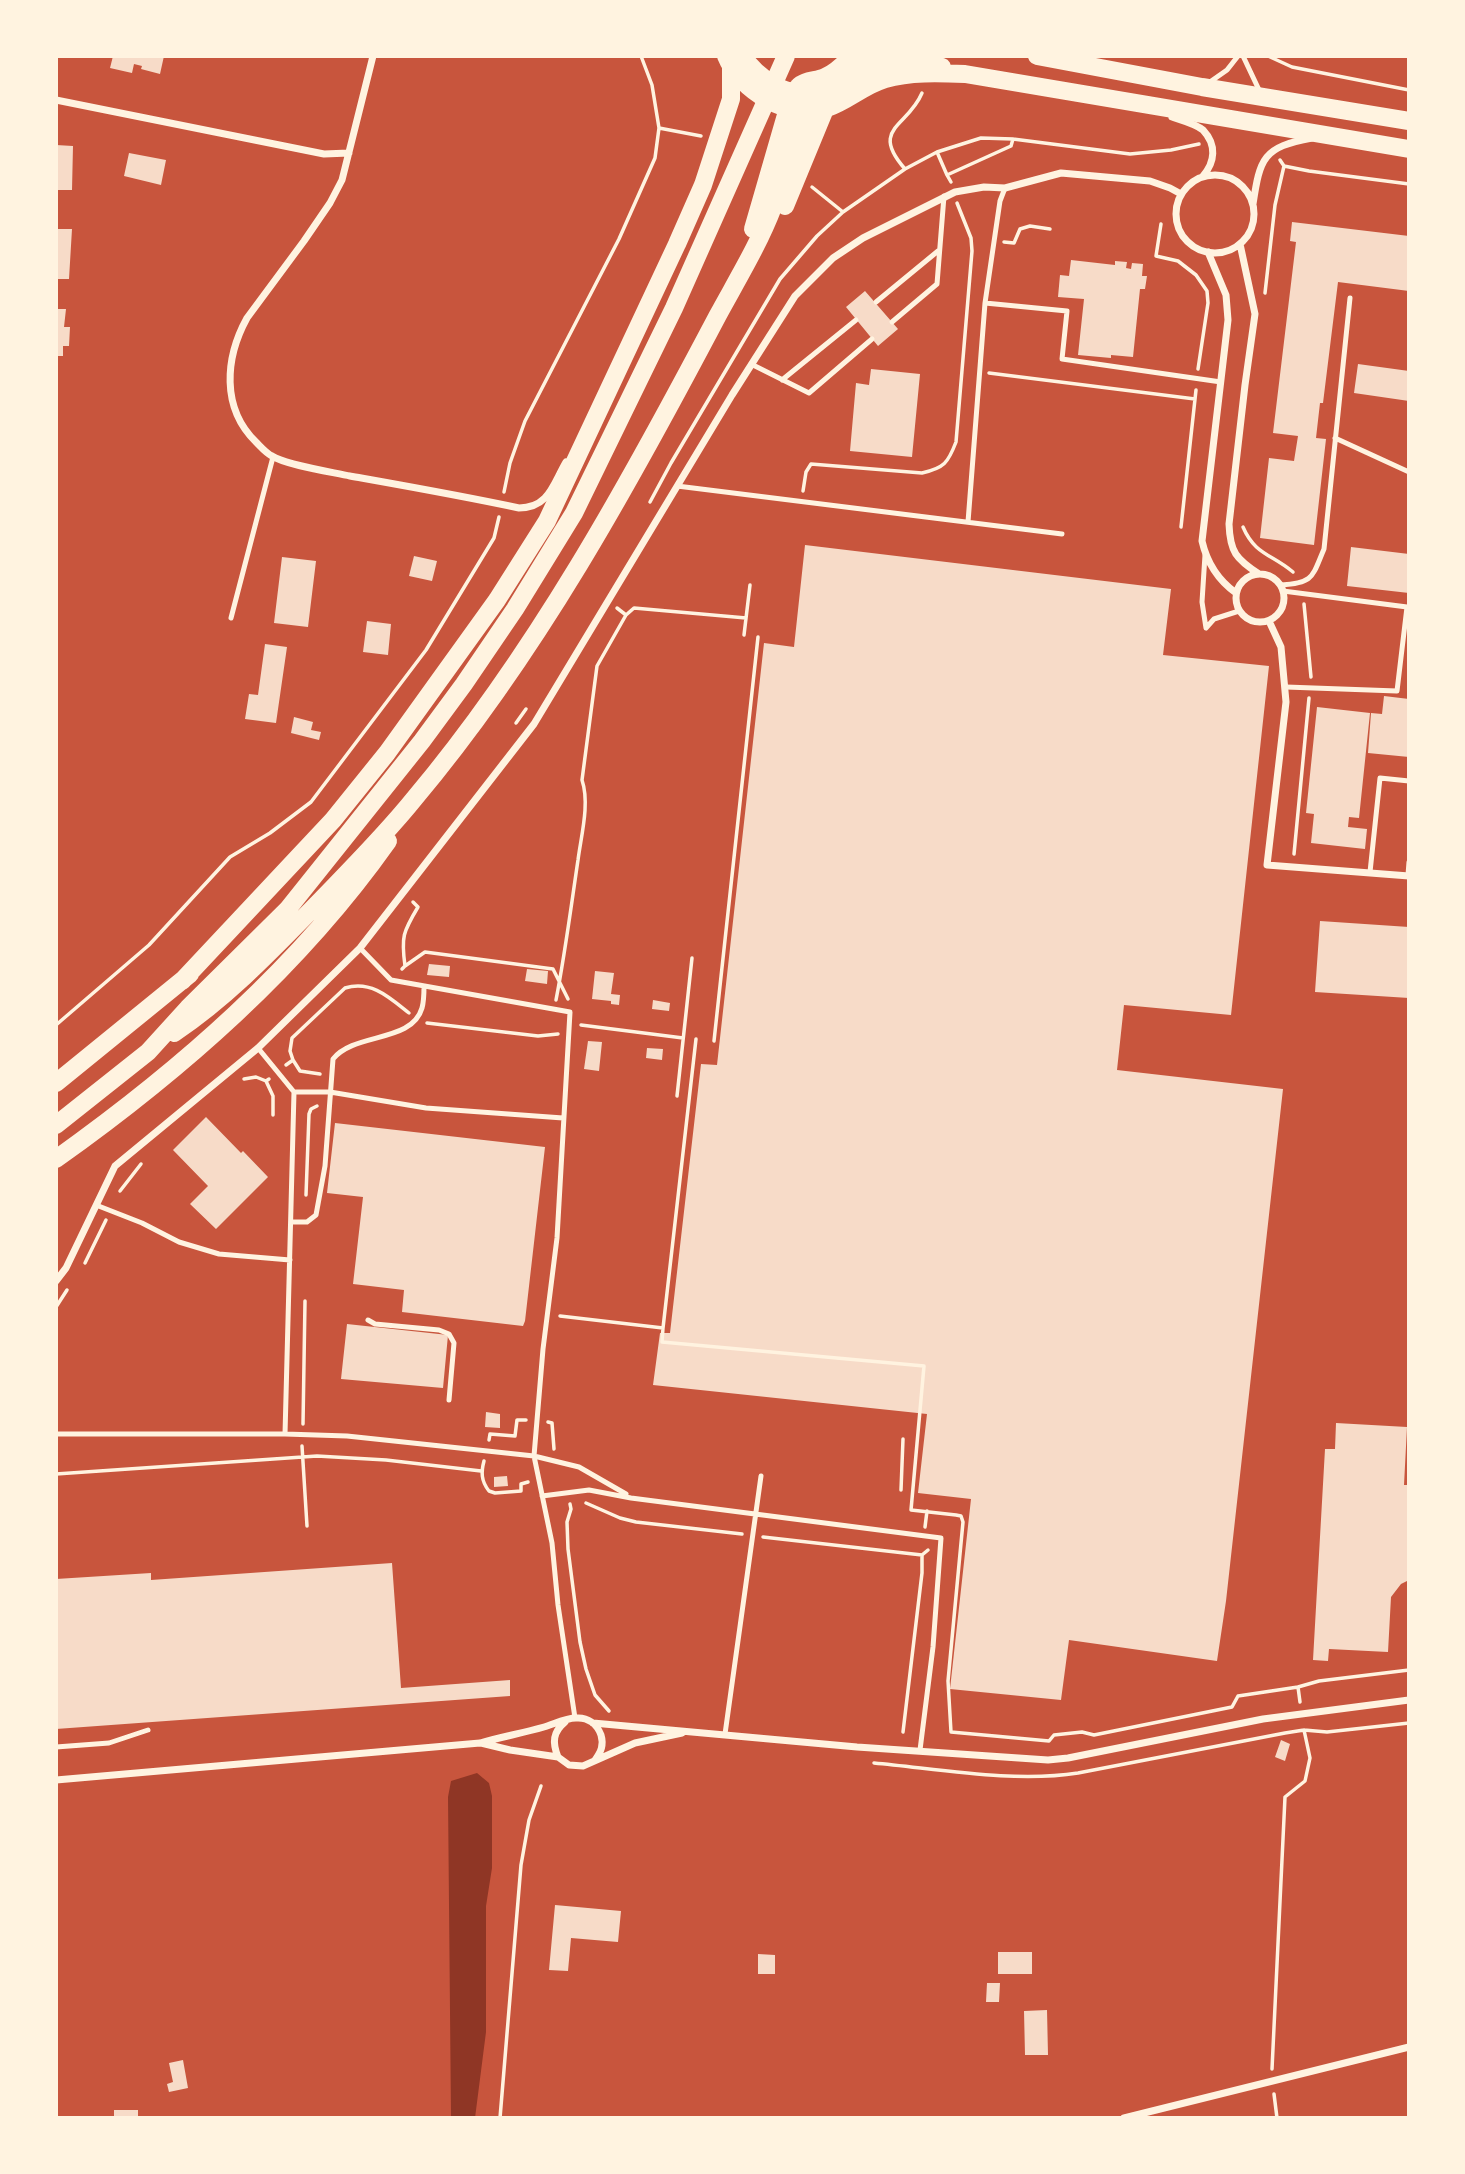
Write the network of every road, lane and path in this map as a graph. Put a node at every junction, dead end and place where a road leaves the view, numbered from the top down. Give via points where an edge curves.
1 (373, 56) edge
2 (641, 56) edge
3 (786, 56) edge
4 (872, 56) edge
5 (1037, 56) edge
6 (1240, 56) edge
7 (1268, 56) edge
8 (733, 60) edge
9 (856, 64) edge
10 (965, 74) junction
11 (925, 84) dead end
12 (1202, 87) junction
13 (1409, 90) edge
14 (1264, 97) junction
15 (56, 100) edge
16 (821, 102) junction
17 (1135, 103) junction
18 (795, 104) junction
19 (1409, 121) edge
20 (659, 128) junction
21 (1335, 136) junction
22 (705, 137) dead end
23 (1013, 139) junction
24 (1055, 144) dead end
25 (1409, 149) edge
26 (937, 152) junction
27 (349, 153) junction
28 (1284, 166) dead end
29 (905, 169) junction
30 (947, 174) junction
31 (1203, 176) junction
32 (1388, 180) dead end
33 (805, 184) dead end
34 (1409, 184) edge
35 (1005, 188) junction
36 (955, 191) junction
37 (1181, 194) junction
38 (944, 196) junction
39 (1253, 204) junction
40 (844, 212) junction
41 (1050, 229) dead end
42 (971, 238) junction
43 (994, 241) junction
44 (1240, 244) junction
45 (939, 251) junction
46 (1208, 252) junction
47 (1350, 298) dead end
48 (1265, 300) dead end
49 (876, 302) dead end
50 (985, 303) junction
51 (721, 310) junction
52 (856, 320) dead end
53 (892, 322) dead end
54 (872, 339) dead end
55 (751, 364) junction
56 (963, 371) junction
57 (979, 372) junction
58 (782, 380) junction
59 (1221, 382) junction
60 (1195, 399) dead end
61 (592, 422) junction
62 (1335, 438) junction
63 (273, 457) junction
64 (1409, 472) edge
65 (677, 486) junction
66 (802, 500) junction
67 (501, 505) junction
68 (646, 510) dead end
69 (968, 522) junction
70 (1243, 527) dead end
71 (1062, 534) dead end
72 (1205, 555) junction
73 (1259, 574) junction
74 (1300, 584) junction
75 (750, 585) dead end
76 (1282, 588) junction
77 (1236, 593) junction
78 (1303, 594) junction
79 (607, 602) junction
80 (1239, 611) junction
81 (626, 615) junction
82 (231, 618) dead end
83 (746, 618) junction
84 (1269, 621) junction
85 (744, 635) dead end
86 (758, 637) dead end
87 (1286, 687) junction
88 (1310, 688) junction
89 (532, 700) dead end
90 (516, 723) dead end
91 (1409, 781) edge
92 (413, 801) junction
93 (357, 820) junction
94 (1409, 862) edge
95 (1292, 867) junction
96 (1370, 872) junction
97 (1408, 876) edge
98 (404, 894) junction
99 (360, 948) junction
100 (692, 958) dead end
101 (405, 966) junction
102 (391, 979) junction
103 (182, 981) junction
104 (560, 982) junction
105 (424, 986) junction
106 (381, 991) junction
107 (570, 1004) dead end
108 (554, 1009) junction
109 (576, 1014) dead end
110 (416, 1018) junction
111 (581, 1025) junction
112 (56, 1026) edge
113 (568, 1033) junction
114 (551, 1035) junction
115 (683, 1038) junction
116 (696, 1039) dead end
117 (714, 1041) dead end
118 (258, 1048) junction
119 (148, 1052) junction
120 (293, 1060) junction
121 (278, 1071) junction
122 (319, 1074) junction
123 (331, 1076) junction
124 (266, 1081) junction
125 (239, 1082) dead end
126 (56, 1083) edge
127 (330, 1091) junction
128 (294, 1092) junction
129 (319, 1092) junction
130 (677, 1096) dead end
131 (273, 1115) dead end
132 (564, 1118) junction
133 (56, 1125) edge
134 (150, 1156) dead end
135 (56, 1159) edge
136 (96, 1205) junction
137 (111, 1210) junction
138 (291, 1222) junction
139 (305, 1222) junction
140 (290, 1260) junction
141 (83, 1265) dead end
142 (56, 1282) edge
143 (73, 1282) dead end
144 (305, 1300) dead end
145 (56, 1307) edge
146 (560, 1316) dead end
147 (368, 1320) dead end
148 (663, 1328) junction
149 (449, 1400) dead end
150 (537, 1421) junction
151 (56, 1434) edge
152 (285, 1434) junction
153 (303, 1435) junction
154 (903, 1438) dead end
155 (302, 1457) junction
156 (534, 1457) junction
157 (557, 1462) junction
158 (481, 1471) dead end
159 (56, 1474) edge
160 (761, 1476) dead end
161 (901, 1490) dead end
162 (566, 1493) junction
163 (542, 1496) junction
164 (631, 1498) junction
165 (757, 1514) junction
166 (307, 1527) dead end
167 (922, 1555) dead end
168 (1409, 1670) edge
169 (1298, 1687) junction
170 (1409, 1700) edge
171 (610, 1712) dead end
172 (1301, 1715) junction
173 (575, 1718) junction
174 (593, 1723) junction
175 (148, 1730) dead end
176 (693, 1731) junction
177 (903, 1731) dead end
178 (725, 1734) junction
179 (480, 1742) junction
180 (56, 1747) edge
181 (920, 1751) junction
182 (558, 1757) junction
183 (595, 1760) junction
184 (56, 1780) edge
185 (541, 1786) dead end
186 (1409, 2048) edge
187 (1272, 2081) junction
188 (500, 2118) edge
189 (1125, 2118) edge
190 (1277, 2118) edge

1 - 27 street
2 - 20 path via 652,85
3 - 93 highway via 674,308 574,513 464,684
4 - 9 highway
5 - 12 highway
6 - 12 lane
6 - 14 lane
7 - 13 path via 1292,68
8 - 18 highway via 741,80 756,92 771,101
8 - 61 highway via 731,99 703,185
9 - 10 highway via 912,61
9 - 16 highway via 841,87
9 - 18 highway via 804,83 798,87
10 - 16 highway via 890,78
10 - 17 highway
11 - 29 path via 919,100 890,138 890,148
12 - 14 highway
14 - 19 highway
15 - 27 street via 324,154
16 - 18 highway
16 - 51 highway via 782,212 767,243
17 - 21 highway
17 - 31 street via 1202,129 1214,154 1212,166
18 - 51 highway via 773,208
20 - 22 path
20 - 67 path via 655,158 619,239 525,421
21 - 25 highway
21 - 39 street via 1271,151 1259,167
23 - 24 path
23 - 26 path via 981,138
23 - 30 path via 1011,146
26 - 29 path
26 - 30 path
27 - 63 street via 330,203 247,318 232,352 230,387 239,419 249,436
28 - 48 path
29 - 40 path
30 - 36 path
31 - 37 street
31 - 39 street via 1216,174 1239,183
32 - 34 path
33 - 40 path
35 - 36 street
35 - 37 street via 1061,173 1150,181
35 - 43 lane
36 - 38 street
36 - 42 path
37 - 46 street via 1175,218 1179,230 1186,241
38 - 45 lane
38 - 55 street via 833,258 795,296
39 - 44 street via 1252,226
40 - 68 path via 780,279
41 - 43 path via 1030,226 1020,229 1014,243
42 - 43 path
42 - 56 path
43 - 50 lane
44 - 46 street via 1219,253
44 - 73 street via 1255,314 1230,544 1241,562
45 - 49 lane
45 - 53 lane via 937,284
46 - 59 street via 1226,295
47 - 62 lane
50 - 57 lane
50 - 59 lane via 1068,311 1062,359
51 - 92 highway via 653,437 530,642
52 - 58 lane
54 - 58 lane via 809,393
55 - 58 lane
55 - 65 street
56 - 57 path
56 - 66 path via 956,443 938,469 922,473 811,464
57 - 60 path
57 - 69 lane
59 - 72 street via 1202,541
61 - 67 street via 542,501 532,508
61 - 103 highway via 540,532 497,600 387,752 333,820
62 - 64 lane
62 - 74 lane via 1324,549 1313,576
63 - 67 street
63 - 82 lane
65 - 66 lane
65 - 79 street
66 - 69 lane
67 - 112 path via 494,538 426,650 311,802 230,857 149,945
69 - 71 lane
70 - 74 path via 1250,542 1284,564
72 - 77 street via 1224,584
72 - 80 lane via 1202,602 1206,628 1214,619
73 - 76 street via 1271,577
73 - 77 street via 1242,581
74 - 76 lane
75 - 83 path
76 - 78 lane
76 - 84 street via 1280,612
77 - 80 street
78 - 88 path
78 - 88 lane via 1407,607 1397,691
79 - 81 path
79 - 98 street via 534,724
80 - 84 street via 1249,620
81 - 83 path via 634,608
81 - 104 path via 597,666 582,780 586,792
83 - 85 path
84 - 87 street via 1281,647
86 - 117 path
87 - 88 lane
87 - 95 street via 1267,865
88 - 95 path
89 - 90 path
91 - 96 lane via 1380,778
92 - 119 highway via 258,964 195,1019
92 - 135 highway via 347,896 251,999 160,1080
93 - 103 highway
93 - 119 highway via 287,910
94 - 97 lane
95 - 96 street
96 - 97 street
98 - 99 street
98 - 101 path via 418,906 402,941
99 - 102 lane
99 - 118 street
100 - 115 path
101 - 102 path
101 - 104 path via 425,953 553,969
102 - 105 lane
102 - 106 path
103 - 126 highway
104 - 107 path
104 - 108 path
105 - 108 lane
105 - 110 lane
106 - 110 path
106 - 120 path via 356,985 345,988 292,1038
108 - 113 lane via 569,1012
108 - 114 path
109 - 111 path
110 - 114 path via 421,1023 489,1032
110 - 123 lane via 409,1027 345,1047 333,1059
111 - 113 path
111 - 115 path
113 - 114 path
113 - 132 lane
115 - 130 path
116 - 148 path
118 - 121 lane
118 - 136 street via 116,1166
119 - 133 highway
120 - 121 path
120 - 122 path via 300,1071
121 - 124 path
121 - 128 lane
122 - 123 path
122 - 129 path
123 - 127 lane
124 - 125 path via 246,1077
124 - 131 path via 273,1096
127 - 129 lane
127 - 132 lane via 426,1108
127 - 139 lane via 319,1203 316,1214
128 - 129 lane
128 - 138 lane
129 - 139 path via 319,1105 309,1114
132 - 150 lane via 557,1238
134 - 137 path via 130,1175
136 - 137 lane
136 - 142 street
137 - 140 lane via 180,1242 219,1254
137 - 141 path
138 - 139 lane
138 - 140 lane
140 - 152 lane
143 - 145 path
144 - 153 path
146 - 148 path
147 - 149 lane via 449,1335 454,1343
148 - 169 path via 662,1342 923,1366 911,1510 956,1515 963,1522 948,1681 951,1732 1049,1741 1054,1735 1094,1735 1232,1707 1238,1696
150 - 156 lane
150 - 157 path via 552,1423
151 - 152 lane
152 - 153 lane
153 - 155 path
153 - 156 lane
154 - 161 path
155 - 158 path via 386,1460
155 - 159 path
155 - 166 path
156 - 157 lane
156 - 163 lane
157 - 164 lane via 579,1467
160 - 165 lane
162 - 163 lane
162 - 164 lane via 589,1490
162 - 171 path via 572,1509 567,1522 568,1549 580,1642 595,1695
163 - 173 lane
164 - 165 lane
165 - 178 lane
165 - 181 lane via 941,1538
167 - 177 path
168 - 169 path
169 - 172 path
170 - 172 street
172 - 181 street via 1055,1759
172 - 187 path via 1310,1758 1305,1781 1285,1797
173 - 174 street
173 - 179 street
173 - 182 street via 563,1722 555,1732 553,1745
174 - 176 street
174 - 183 street via 603,1741
175 - 180 lane via 109,1743
176 - 178 street
176 - 183 street via 635,1743
178 - 181 street
179 - 182 street
179 - 184 street
182 - 183 street via 569,1765 583,1766
185 - 188 path via 521,1865
186 - 187 street
187 - 189 street
187 - 190 path

